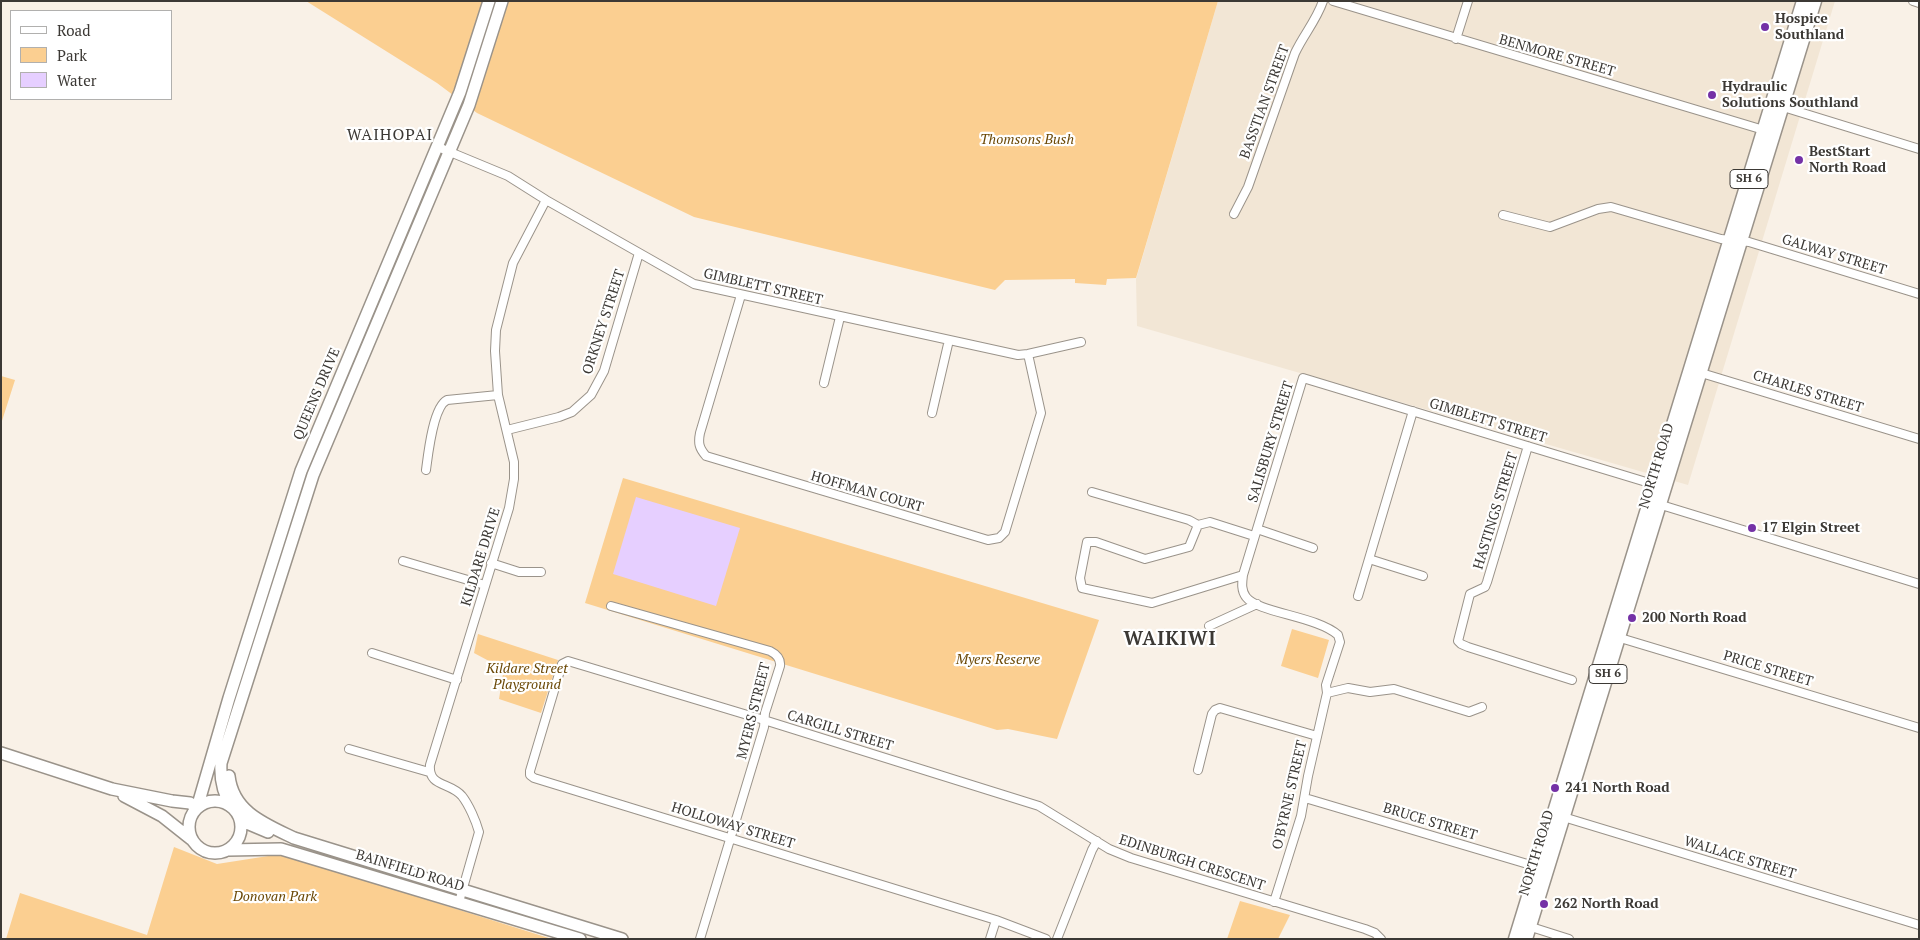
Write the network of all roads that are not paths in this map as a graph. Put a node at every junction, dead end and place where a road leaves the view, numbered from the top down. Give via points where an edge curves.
1 (489, 1) edge
2 (502, 1) edge
3 (1324, 1) edge
4 (1333, 1) edge
5 (1468, 1) edge
6 (1803, 1) edge
7 (1814, 1) edge
8 (1913, 1) edge
9 (1919, 3) edge
10 (1456, 39) junction
11 (1777, 106) junction
12 (1769, 132) junction
13 (438, 147) junction
14 (1919, 149) edge
15 (450, 152) junction
16 (546, 200) junction
17 (1234, 214) dead end
18 (1503, 215) dead end
19 (1736, 240) junction
20 (639, 253) junction
21 (1919, 294) edge
22 (740, 295) junction
23 (840, 317) junction
24 (949, 340) junction
25 (1081, 342) dead end
26 (1028, 354) junction
27 (1696, 371) junction
28 (1303, 378) joint
29 (824, 383) dead end
30 (498, 394) junction
31 (1413, 411) junction
32 (932, 413) dead end
33 (507, 430) junction
34 (1919, 439) edge
35 (1528, 446) junction
36 (426, 470) dead end
37 (1660, 486) junction
38 (1092, 492) dead end
39 (293, 494) junction
40 (305, 497) junction
41 (1655, 503) junction
42 (1198, 525) junction
43 (1256, 533) junction
44 (1313, 548) dead end
45 (1369, 559) junction
46 (404, 561) dead end
47 (491, 563) junction
48 (541, 572) dead end
49 (1243, 575) junction
50 (1423, 576) dead end
51 (1919, 584) edge
52 (484, 586) junction
53 (1358, 596) dead end
54 (1257, 604) junction
55 (611, 606) dead end
56 (1209, 626) dead end
57 (1614, 636) junction
58 (372, 653) dead end
59 (568, 661) joint
60 (457, 680) junction
61 (1572, 680) dead end
62 (1328, 693) junction
63 (229, 698) junction
64 (241, 702) junction
65 (1482, 707) dead end
66 (764, 720) junction
67 (1919, 728) edge
68 (1317, 736) junction
69 (230, 739) junction
70 (350, 749) dead end
71 (1, 754) edge
72 (1198, 770) dead end
73 (430, 772) junction
74 (112, 789) junction
75 (1305, 798) junction
76 (197, 808) junction
77 (240, 813) junction
78 (1559, 816) junction
79 (191, 839) junction
80 (731, 839) junction
81 (1097, 841) junction
82 (228, 850) junction
83 (1542, 869) junction
84 (462, 890) junction
85 (459, 902) junction
86 (1274, 902) junction
87 (996, 920) junction
88 (1919, 925) edge
89 (1525, 930) edge
90 (580, 939) edge
91 (622, 939) edge
92 (700, 939) edge
93 (990, 939) edge
94 (1046, 939) edge
95 (1058, 939) edge
96 (1381, 939) edge
97 (1515, 939) edge
98 (1569, 939) edge

1 - 13 main road, QUEENS DRIVE via 460,92
2 - 15 main road, QUEENS DRIVE via 474,91
3 - 17 street, BASSTIAN STREET via 1295,52 1248,187
4 - 10 street, BENMORE STREET
5 - 10 street
6 - 11 main road, NORTH ROAD / SH 6
7 - 11 main road, NORTH ROAD / SH 6
8 - 9 street
10 - 12 street, BENMORE STREET
11 - 12 main road, NORTH ROAD / SH 6
11 - 14 street
12 - 19 main road, NORTH ROAD / SH 6
13 - 15 street, GIMBLETT STREET
13 - 39 main road, QUEENS DRIVE
15 - 16 street, GIMBLETT STREET via 508,176
15 - 40 main road, QUEENS DRIVE
16 - 20 street, GIMBLETT STREET
16 - 30 street, KILDARE DRIVE via 517,254 499,316 495,351
18 - 19 street, GALWAY STREET via 1550,227 1611,207 1722,239
19 - 21 street, GALWAY STREET
19 - 27 main road, NORTH ROAD / SH 6
20 - 22 street, GIMBLETT STREET via 694,284
20 - 33 street, ORKNEY STREET via 604,371 591,395 572,412 559,418
22 - 23 street, GIMBLETT STREET
22 - 26 street, HOFFMAN COURT via 700,433 698,443 706,456 988,540 1000,538 1005,532 1041,413
23 - 24 street, GIMBLETT STREET
23 - 29 street
24 - 26 street, GIMBLETT STREET via 1018,355
24 - 32 street
25 - 26 street, GIMBLETT STREET
27 - 34 street, CHARLES STREET
27 - 37 main road, NORTH ROAD / SH 6
28 - 31 street, GIMBLETT STREET
28 - 43 street, SALISBURY STREET
30 - 33 street, KILDARE DRIVE
30 - 36 street via 444,402 431,437
31 - 35 street, GIMBLETT STREET
31 - 45 street
33 - 47 street, KILDARE DRIVE via 514,479 509,508
35 - 37 street, GIMBLETT STREET
35 - 61 street, HASTINGS STREET via 1487,582 1485,587 1470,594 1458,641
37 - 41 main road, NORTH ROAD / SH 6
38 - 42 street
39 - 40 main road
39 - 63 main road, QUEENS DRIVE
40 - 64 main road, QUEENS DRIVE
41 - 51 street
41 - 57 main road, NORTH ROAD / SH 6
42 - 43 street via 1210,522
42 - 49 street via 1189,546 1145,559 1096,542 1087,542 1080,578 1082,588 1152,603
43 - 44 street
43 - 49 street, SALISBURY STREET
45 - 50 street
45 - 53 street
46 - 52 street
47 - 48 street via 518,572
47 - 52 street, KILDARE DRIVE
49 - 54 street via 1242,591
52 - 60 street, KILDARE DRIVE
54 - 56 street
54 - 62 street, O'BYRNE STREET via 1326,626 1338,635 1340,642 1326,685
55 - 66 street, MYERS STREET via 776,654 780,658 780,666
57 - 67 street, PRICE STREET
57 - 78 main road, NORTH ROAD / SH 6
58 - 60 street
59 - 66 street, CARGILL STREET
59 - 80 street, HOLLOWAY STREET via 560,666 530,775
60 - 73 street, KILDARE DRIVE
62 - 65 street via 1348,688 1370,692 1394,689 1469,712
62 - 68 street, O'BYRNE STREET
63 - 64 main road
63 - 76 main road, QUEENS DRIVE
64 - 69 main road, QUEENS DRIVE
66 - 80 street, MYERS STREET
66 - 81 street, CARGILL STREET via 1039,806
68 - 72 street via 1220,708 1212,714
68 - 75 street, O'BYRNE STREET
69 - 77 main road, QUEENS DRIVE via 230,788
69 - 77 main road, QUEENS DRIVE via 221,763 221,774 226,798
70 - 73 street
71 - 74 main road, BAINFIELD ROAD
73 - 84 street via 433,779 462,796 478,826 478,837
74 - 76 main road, BAINFIELD ROAD via 190,803
74 - 79 main road, BAINFIELD ROAD via 162,816
75 - 83 street, BRUCE STREET
75 - 86 street, O'BYRNE STREET
76 - 77 main road, BAINFIELD ROAD via 213,801
76 - 79 main road via 189,822
77 - 82 main road via 240,835
77 - 84 main road, BAINFIELD ROAD via 249,824 262,830
78 - 83 main road, NORTH ROAD / SH 6
78 - 88 street, WALLACE STREET
79 - 82 main road, BAINFIELD ROAD via 204,851 217,853
80 - 87 street, HOLLOWAY STREET
80 - 92 street, MYERS STREET
81 - 86 street, EDINBURGH CRESCENT via 1132,858
81 - 95 street
82 - 85 main road, BAINFIELD ROAD via 281,849
83 - 89 main road, NORTH ROAD / SH 6
84 - 85 street
84 - 91 main road, BAINFIELD ROAD
85 - 90 main road, BAINFIELD ROAD
86 - 96 street, EDINBURGH CRESCENT via 1365,929
87 - 93 street
87 - 94 street, HOLLOWAY STREET
89 - 97 main road, NORTH ROAD / SH 6
89 - 98 street

